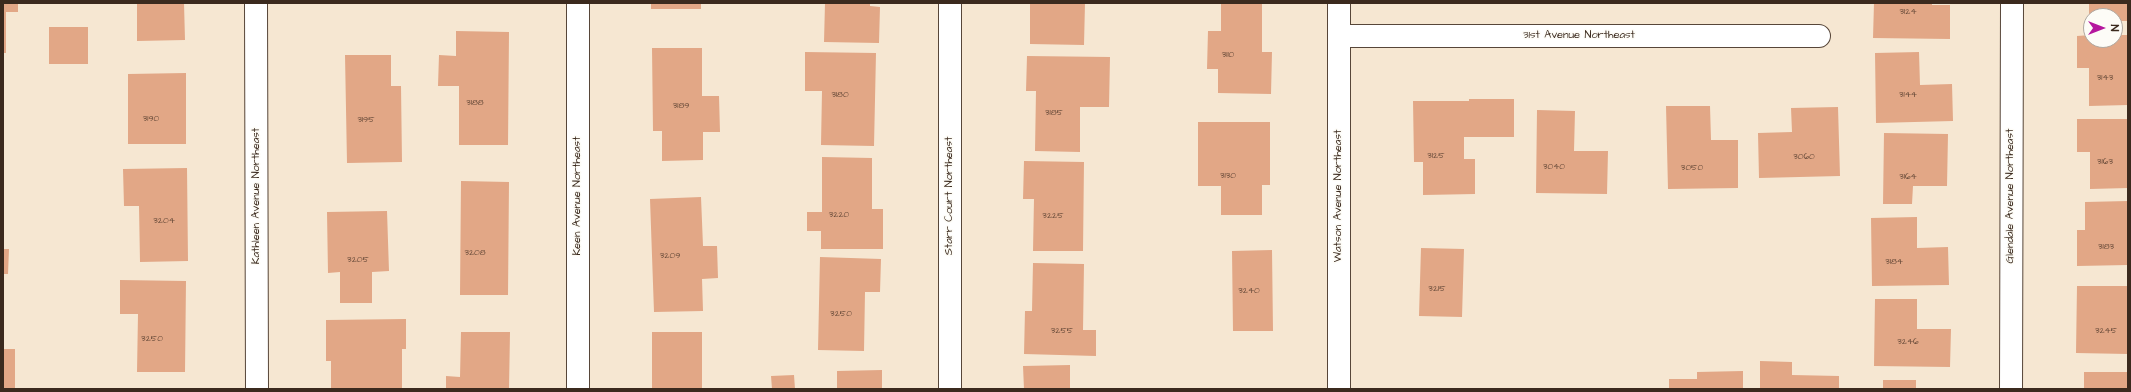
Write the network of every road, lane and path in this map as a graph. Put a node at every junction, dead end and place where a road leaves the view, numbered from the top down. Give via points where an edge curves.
1 (256, 3) edge
2 (578, 3) edge
3 (950, 3) edge
4 (1339, 3) edge
5 (2012, 3) edge
6 (1340, 36) junction
7 (1819, 36) dead end
8 (257, 389) edge
9 (578, 389) edge
10 (950, 389) edge
11 (1340, 389) edge
12 (2011, 389) edge

1 - 8 street, Kathleen Avenue Northeast
2 - 9 street, Keen Avenue Northeast
3 - 10 street, Starr Court Northeast
4 - 6 street, Watson Avenue Northeast
5 - 12 street, Glendale Avenue Northeast
6 - 7 street, 31st Avenue Northeast
6 - 11 street, Watson Avenue Northeast

